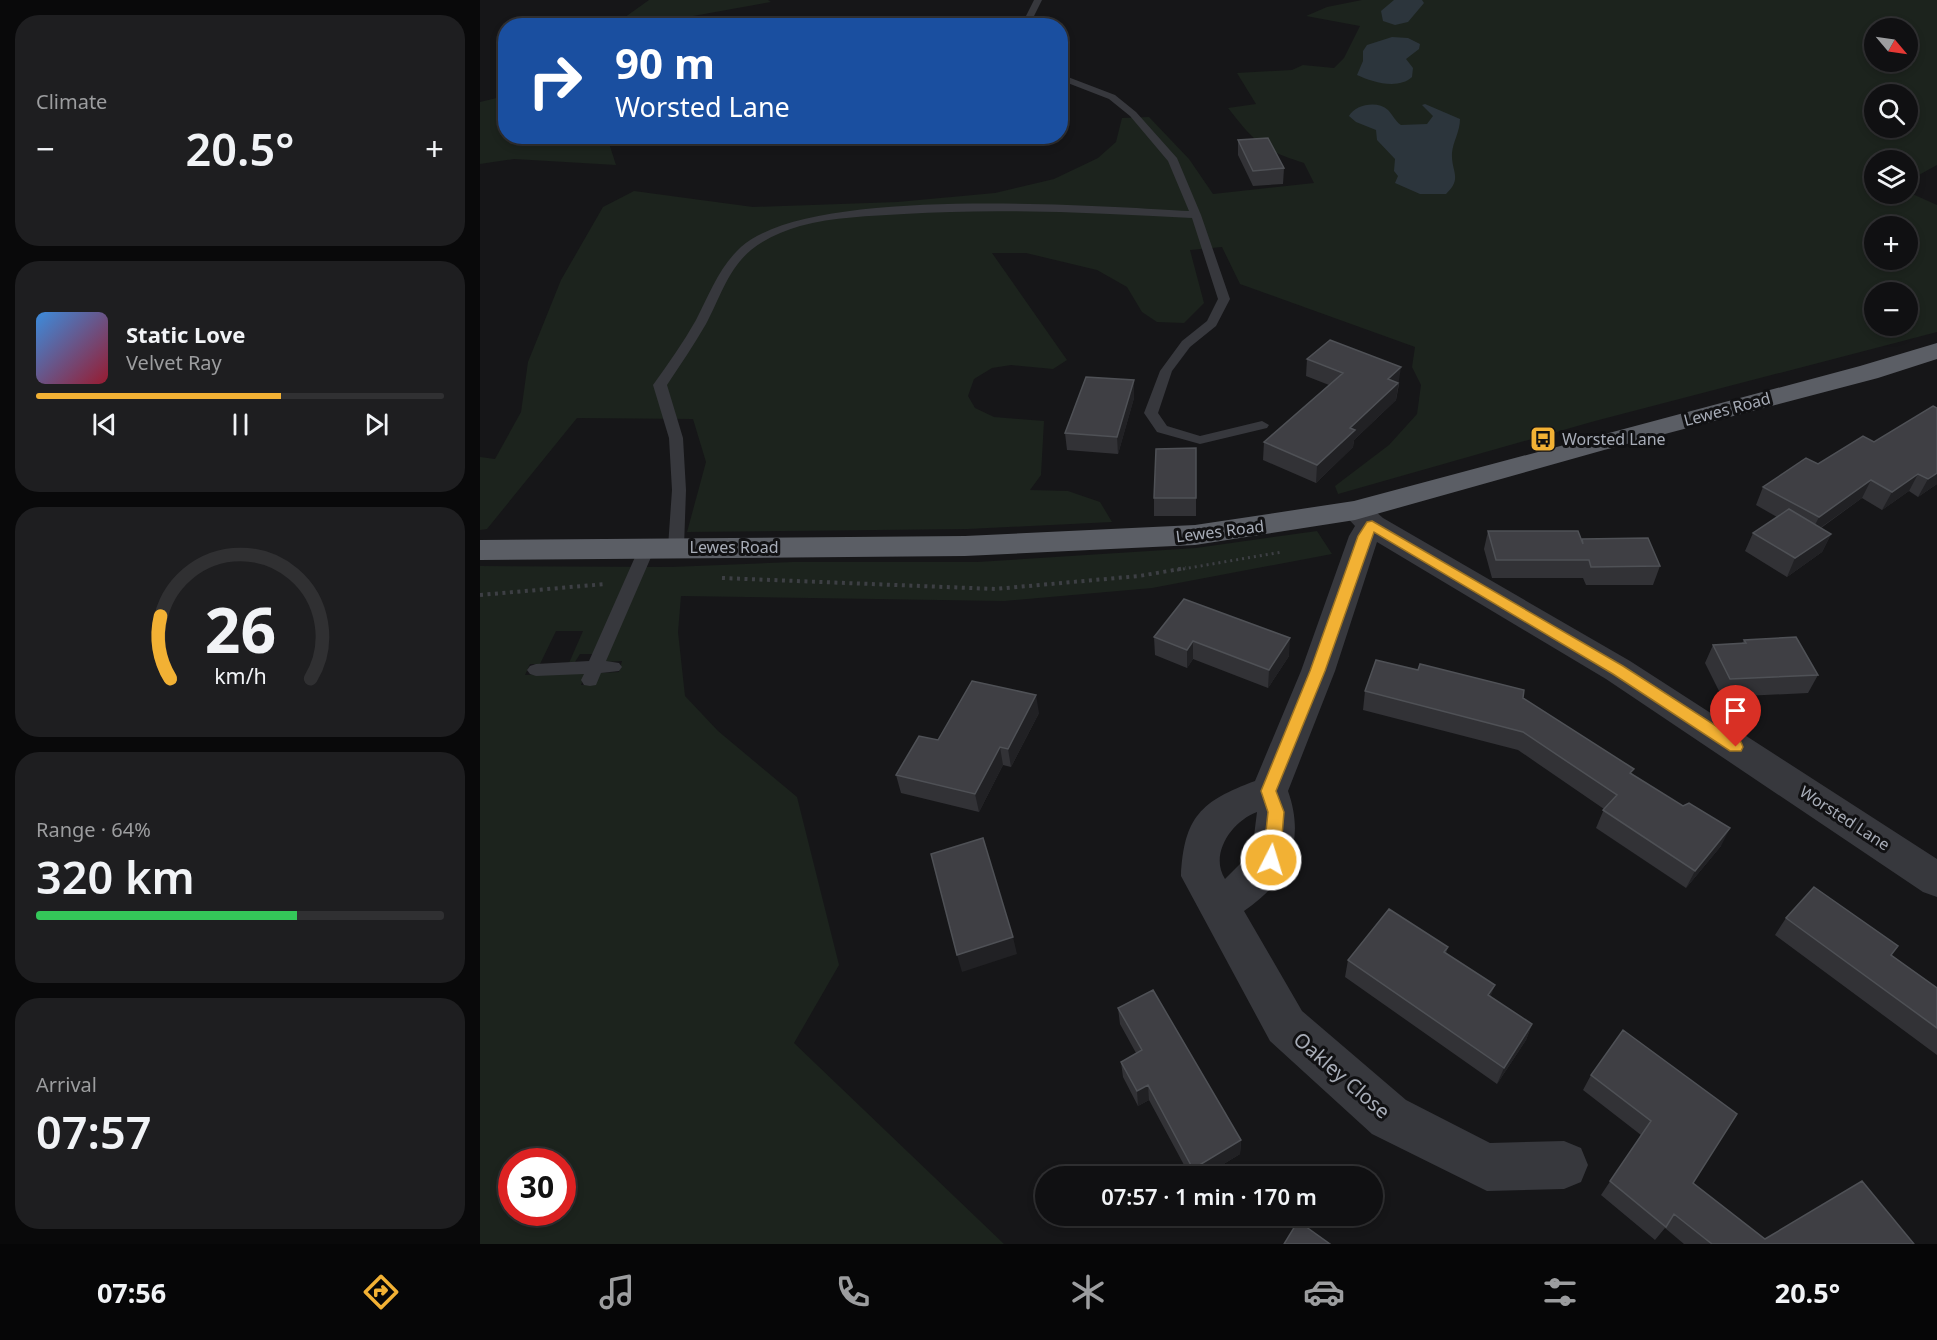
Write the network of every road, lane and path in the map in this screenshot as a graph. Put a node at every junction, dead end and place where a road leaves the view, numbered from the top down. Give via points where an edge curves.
1 (1038, 0) edge
2 (1029, 18) edge
3 (1068, 80) edge
4 (1196, 215) junction
5 (1937, 351) edge
6 (1262, 425) dead end
7 (1363, 518) junction
8 (662, 548) junction
9 (480, 550) edge
10 (1287, 551) dead end
11 (711, 577) dead end
12 (587, 585) dead end
13 (480, 595) edge
14 (613, 667) dead end
15 (536, 670) dead end
16 (593, 674) junction
17 (1269, 791) junction
18 (1937, 880) edge
19 (1220, 905) junction
20 (1564, 1165) dead end

1 - 2 lane
3 - 4 lane via 1112,97 1133,114 1173,160
4 - 6 lane via 1224,299 1212,323 1186,344 1166,371 1151,413 1162,429 1200,440
4 - 8 lane via 1070,207 955,207 813,220 776,230 748,247 725,272 696,330 660,385 676,438 679,490
5 - 7 highway, Lewes Road via 1594,444
7 - 8 highway, Lewes Road via 1195,535 965,546
7 - 17 street via 1364,536 1317,671
7 - 18 street, Worsted Lane via 1618,670
8 - 9 highway, Lewes Road
8 - 16 lane
10 - 11 path via 1139,576 995,589
12 - 13 path
14 - 16 lane
15 - 16 lane
17 - 19 street via 1276,812 1271,860 1243,889
17 - 19 street, Oakley Close via 1238,804 1212,824 1202,846 1201,876
19 - 20 street, Oakley Close via 1286,1026 1389,1117 1487,1167

